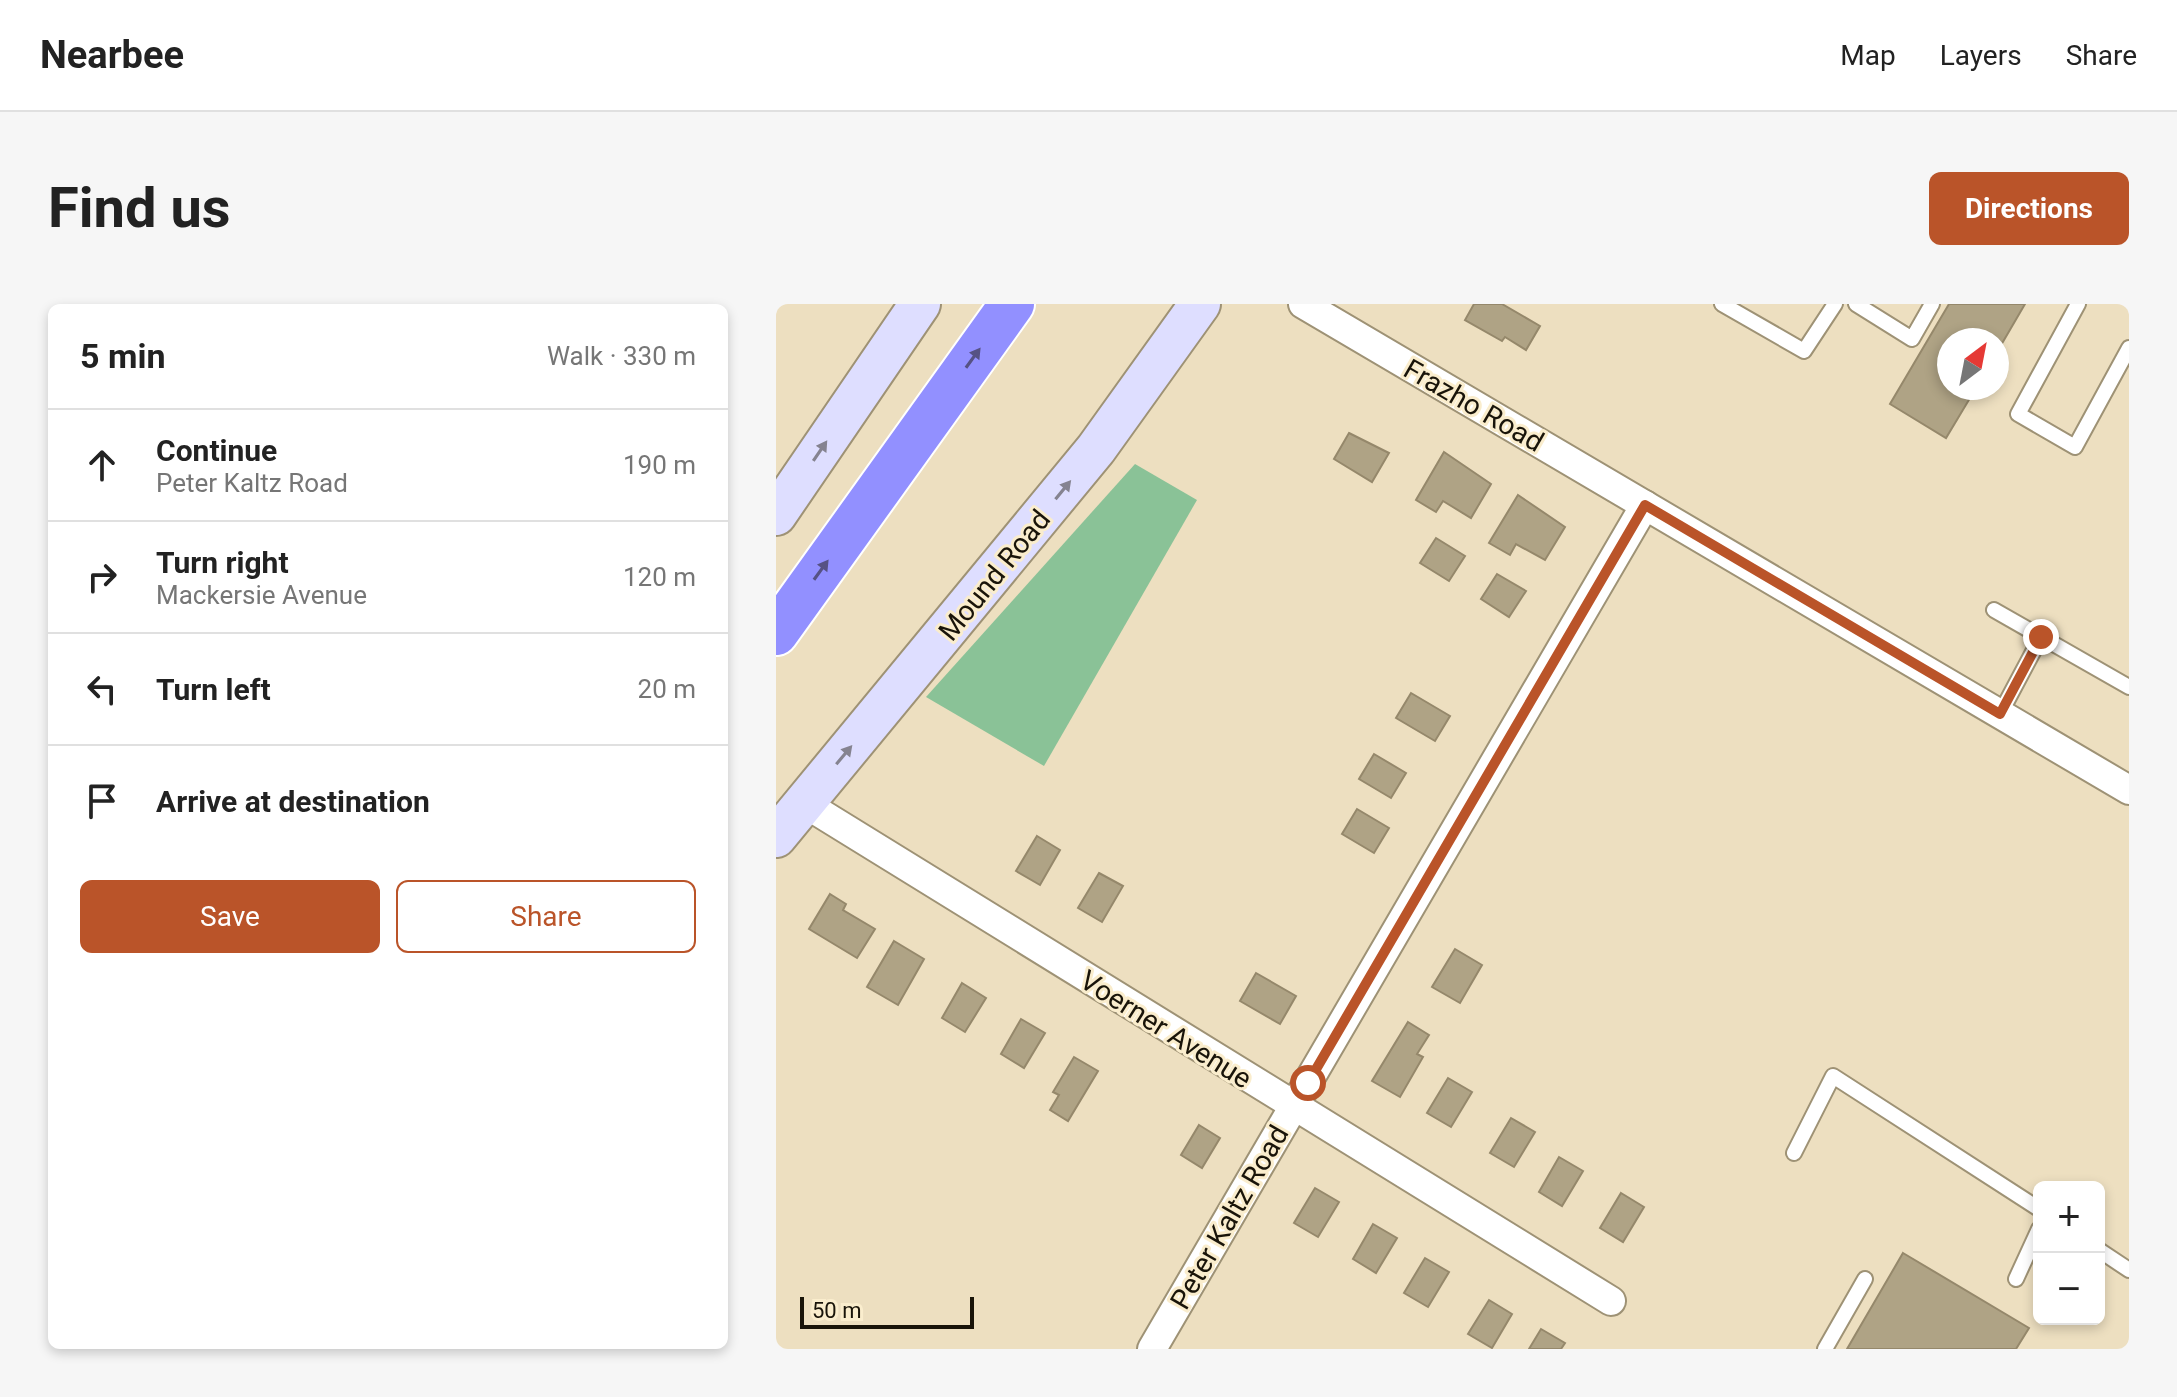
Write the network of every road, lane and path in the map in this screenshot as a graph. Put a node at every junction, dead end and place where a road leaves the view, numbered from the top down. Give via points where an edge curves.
1 (920, 304) edge
2 (1012, 304) edge
3 (1200, 304) edge
4 (1303, 304) edge
5 (1722, 304) edge
6 (1835, 304) edge
7 (1856, 304) edge
8 (1932, 304) edge
9 (2078, 304) edge
10 (2129, 348) edge
11 (1645, 505) junction
12 (776, 515) edge
13 (1994, 610) dead end
14 (776, 633) edge
15 (2041, 637) junction
16 (2129, 687) edge
17 (2000, 714) junction
18 (2129, 790) edge
19 (804, 803) junction
20 (776, 837) edge
21 (1293, 1108) junction
22 (1794, 1153) dead end
23 (2033, 1205) edge
24 (2033, 1242) edge
25 (2104, 1253) edge
26 (2129, 1270) edge
27 (1865, 1279) dead end
28 (2016, 1279) dead end
29 (1611, 1301) dead end
30 (1152, 1349) edge
31 (1825, 1349) edge

12 -> 1 street
14 -> 2 highway
19 -> 3 street, Mound Road via 1096,449
4 - 11 street, Frazho Road
5 - 6 lane via 1804,351
7 - 8 lane via 1912,339
9 - 10 lane via 2018,414 2075,447
11 - 17 street, Frazho Road
11 - 21 street, Peter Kaltz Road
13 - 15 lane
15 - 16 lane
15 - 17 lane
17 - 18 street, Frazho Road
19 - 20 street, Mound Road
19 - 21 street, Voerner Avenue
21 - 29 street, Voerner Avenue
21 - 30 street, Peter Kaltz Road
22 - 23 lane via 1833,1076
24 - 28 lane
25 - 26 lane
27 - 31 lane

